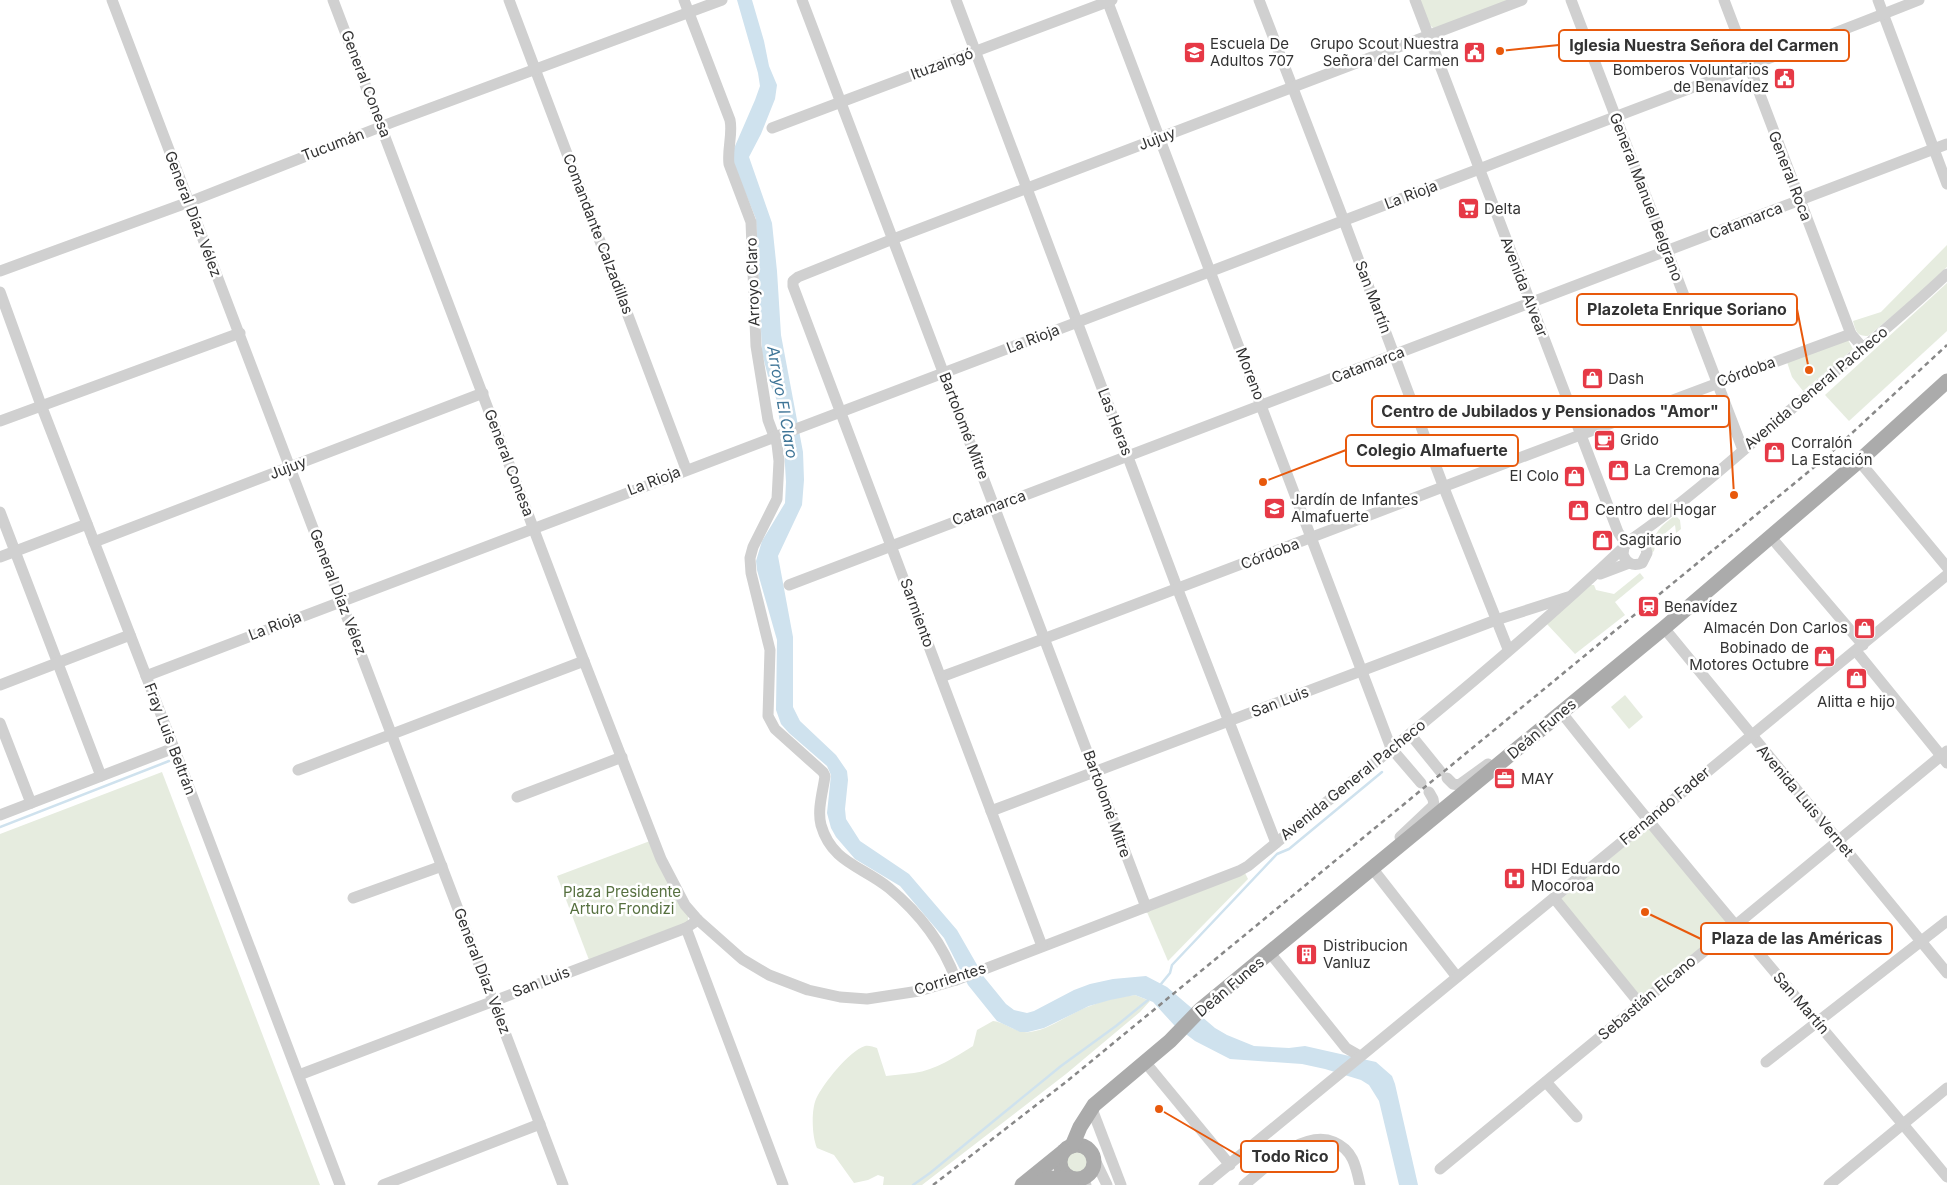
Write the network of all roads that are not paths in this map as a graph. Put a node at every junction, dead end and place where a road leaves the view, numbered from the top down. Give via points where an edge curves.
1 (112, 0) edge
2 (334, 0) edge
3 (509, 0) edge
4 (684, 0) edge
5 (722, 0) edge
6 (802, 0) edge
7 (956, 0) edge
8 (1259, 0) edge
9 (1416, 0) edge
10 (1522, 0) edge
11 (1571, 0) edge
12 (1724, 0) edge
13 (1878, 0) edge
14 (1919, 0) edge
15 (1109, 1) edge
16 (689, 13) junction
17 (1883, 14) junction
18 (1429, 35) junction
19 (976, 52) junction
20 (1749, 68) junction
21 (536, 69) junction
22 (1292, 87) junction
23 (840, 102) junction
24 (1615, 118) junction
25 (382, 126) junction
26 (772, 128) dead end
27 (1160, 138) junction
28 (1947, 144) edge
29 (1934, 149) junction
30 (1479, 168) junction
31 (1947, 184) edge
32 (1026, 189) junction
33 (1800, 201) junction
34 (189, 202) junction
35 (1344, 221) junction
36 (893, 239) junction
37 (1667, 251) junction
38 (0, 272) edge
39 (1210, 272) junction
40 (1947, 274) edge
41 (793, 281) joint
42 (0, 292) edge
43 (1530, 303) junction
44 (1078, 322) junction
45 (240, 333) junction
46 (1851, 334) junction
47 (1863, 348) junction
48 (1395, 355) junction
49 (944, 373) junction
50 (1947, 381) edge
51 (1717, 383) junction
52 (483, 394) junction
53 (41, 405) junction
54 (1262, 405) junction
55 (840, 412) junction
56 (0, 421) edge
57 (776, 436) junction
58 (1581, 436) junction
59 (1743, 450) junction
60 (1128, 456) junction
61 (1859, 461) junction
62 (290, 468) junction
63 (686, 469) junction
64 (1444, 488) junction
65 (994, 506) junction
66 (0, 512) edge
67 (1660, 519) junction
68 (87, 524) junction
69 (533, 528) junction
70 (1770, 536) junction
71 (1311, 538) junction
72 (94, 542) junction
73 (892, 544) junction
74 (1626, 544) junction
75 (1647, 549) junction
76 (15, 551) junction
77 (0, 557) edge
78 (1629, 563) junction
79 (1947, 567) edge
80 (1947, 574) edge
81 (1592, 578) junction
82 (788, 585) dead end
83 (1178, 590) junction
84 (1569, 597) junction
85 (341, 600) junction
86 (1496, 620) junction
87 (1664, 628) junction
88 (130, 635) junction
89 (1045, 639) junction
90 (1859, 648) junction
91 (1508, 649) junction
92 (584, 661) junction
93 (58, 663) junction
94 (1362, 670) junction
95 (146, 676) junction
96 (941, 677) junction
97 (0, 685) edge
98 (1561, 712) junction
99 (1229, 722) junction
100 (0, 723) edge
101 (391, 733) junction
102 (1410, 734) junction
103 (1751, 735) junction
104 (174, 748) junction
105 (1391, 748) junction
106 (1509, 756) junction
107 (622, 757) junction
108 (1945, 757) edge
109 (298, 770) dead end
110 (1095, 772) junction
111 (101, 776) junction
112 (517, 797) dead end
113 (31, 803) junction
114 (991, 811) junction
115 (0, 815) edge
116 (1648, 821) junction
117 (1839, 842) junction
118 (1276, 843) junction
119 (442, 866) junction
120 (1372, 868) junction
121 (353, 898) dead end
122 (1554, 898) junction
123 (1146, 908) junction
124 (698, 920) junction
125 (1947, 921) edge
126 (1735, 926) junction
127 (686, 928) junction
128 (1922, 942) junction
129 (1042, 946) junction
130 (1270, 953) junction
131 (1947, 973) edge
132 (1457, 977) junction
133 (958, 979) junction
134 (493, 1000) junction
135 (1640, 1004) junction
136 (1818, 1022) junction
137 (1360, 1056) junction
138 (1145, 1062) junction
139 (1766, 1062) dead end
140 (299, 1075) junction
141 (1546, 1082) junction
142 (1947, 1088) edge
143 (1090, 1111) junction
144 (1577, 1117) dead end
145 (540, 1124) junction
146 (1902, 1124) junction
147 (1068, 1148) junction
148 (1090, 1153) junction
149 (1230, 1164) junction
150 (1440, 1170) dead end
151 (1947, 1177) edge
152 (1080, 1181) edge
153 (340, 1185) edge
154 (383, 1185) edge
155 (563, 1185) edge
156 (783, 1185) edge
157 (1022, 1185) edge
158 (1033, 1185) edge
159 (1107, 1185) edge
160 (1121, 1185) edge
161 (1204, 1185) edge
162 (1244, 1185) edge
163 (1360, 1185) edge
164 (1829, 1185) edge

1 - 34 street, General Díaz Vélez
2 - 25 street, General Conesa
3 - 21 street, Comandante Calzadillas
4 - 16 street
5 - 16 street, Tucumán
6 - 23 street, Bartolomé Mitre
7 - 19 street, Las Heras
8 - 22 street, San Martín
9 - 18 street, Avenida Alvear
10 - 18 street, Jujuy
11 - 24 street, General Manuel Belgrano
12 - 20 street, General Roca
13 - 17 street
14 - 17 street, La Rioja
15 - 19 street, Ituzaingó
15 - 27 street, Moreno
16 - 21 street, Tucumán
16 - 57 street, Arroyo Claro via 731,126 728,155 751,222 756,346 768,420
17 - 20 street, La Rioja
17 - 29 street
18 - 22 street, Jujuy
18 - 30 street, Avenida Alvear
19 - 23 street, Ituzaingó
19 - 32 street, Las Heras
20 - 24 street, La Rioja
20 - 33 street, General Roca
21 - 25 street, Tucumán
21 - 63 street, Comandante Calzadillas
22 - 27 street, Jujuy
22 - 35 street, San Martín
23 - 26 street, Ituzaingó
23 - 36 street, Bartolomé Mitre
24 - 30 street, La Rioja
24 - 37 street, General Manuel Belgrano
25 - 34 street, Tucumán
25 - 52 street, General Conesa
27 - 32 street, Jujuy
27 - 39 street, Moreno
28 - 29 street, Catamarca
29 - 31 street
29 - 33 street, Catamarca
30 - 35 street, La Rioja
30 - 43 street, Avenida Alvear
32 - 36 street, Jujuy
32 - 44 street, Las Heras
33 - 37 street, Catamarca
33 - 46 street, General Roca
34 - 38 street, Tucumán
34 - 45 street, General Díaz Vélez
35 - 39 street, La Rioja
35 - 48 street, San Martín
36 - 41 street, Jujuy via 798,276
36 - 49 street, Bartolomé Mitre
37 - 43 street, Catamarca
37 - 51 street, General Manuel Belgrano
39 - 44 street, La Rioja
39 - 54 street, Moreno
40 - 47 street, Avenida General Pacheco
41 - 55 street, Sarmiento
42 - 53 street, Fray Luis Beltrán
43 - 48 street, Catamarca
43 - 58 street, Avenida Alvear
44 - 49 street, La Rioja
44 - 60 street, Las Heras
45 - 53 street
45 - 62 street, General Díaz Vélez
46 - 47 street, General Roca
46 - 51 street, Córdoba
47 - 59 street, Avenida General Pacheco
48 - 54 street, Catamarca
48 - 64 street, San Martín
49 - 55 street, La Rioja
49 - 65 street, Bartolomé Mitre
50 - 61 main road, Deán Funes
51 - 58 street, Córdoba
51 - 59 street, General Manuel Belgrano
52 - 62 street, Jujuy
52 - 69 street, General Conesa
53 - 56 street
53 - 68 street, Fray Luis Beltrán
54 - 60 street, Catamarca
54 - 71 street, Moreno
55 - 57 street, La Rioja
55 - 73 street, Sarmiento
57 - 63 street, La Rioja
57 - 133 street, Arroyo Claro via 779,461 777,499 750,558 770,650 770,723 825,776 820,818 830,845 844,860 896,894 931,932
58 - 64 street, Córdoba
58 - 74 street, Avenida Alvear via 1618,532
59 - 67 street, Avenida General Pacheco
60 - 65 street, Catamarca
60 - 83 street, Las Heras
61 - 70 main road, Deán Funes
61 - 79 street
62 - 72 street, Jujuy
62 - 85 street, General Díaz Vélez
63 - 69 street, La Rioja
64 - 71 street, Córdoba
64 - 86 street, San Martín
65 - 73 street, Catamarca
65 - 89 street, Bartolomé Mitre
66 - 76 street
67 - 74 street, Avenida General Pacheco
67 - 75 street, Avenida General Pacheco
68 - 72 street, Fray Luis Beltrán
68 - 76 street
69 - 85 street, La Rioja
69 - 92 street, General Conesa
70 - 87 main road, Deán Funes
70 - 90 street
71 - 83 street, Córdoba
71 - 94 street, Moreno
72 - 88 street, Fray Luis Beltrán
73 - 82 street, Catamarca
73 - 96 street, Sarmiento
74 - 75 street via 1634,540 1642,542
74 - 78 street via 1624,558
74 - 81 street, Avenida General Pacheco
75 - 78 street via 1647,556 1642,562 1636,565
76 - 77 street
76 - 93 street
78 - 81 street
80 - 90 street, Fernando Fader
81 - 84 street, Avenida General Pacheco
83 - 89 street, Córdoba
83 - 99 street, Las Heras
84 - 86 street, San Luis
84 - 91 street, Avenida General Pacheco
85 - 95 street, La Rioja
85 - 101 street, General Díaz Vélez
86 - 91 street, San Martín
86 - 94 street, San Luis
87 - 98 main road, Deán Funes
87 - 103 street, Avenida Luis Vernet
88 - 93 street
88 - 95 street, Fray Luis Beltrán
89 - 96 street, Córdoba
89 - 110 street, Bartolomé Mitre
90 - 103 street, Fernando Fader
90 - 108 street
91 - 102 street, Avenida General Pacheco
92 - 101 street
92 - 107 street, General Conesa
93 - 97 street
93 - 111 street
94 - 99 street, San Luis
94 - 105 street, Moreno
95 - 104 street, Fray Luis Beltrán
96 - 114 street, Sarmiento
98 - 106 main road, Deán Funes
98 - 116 street, San Martín
99 - 110 street, San Luis
99 - 118 street, Las Heras
100 - 113 street
101 - 109 street
101 - 119 street, General Díaz Vélez
102 - 105 street, Avenida General Pacheco
102 - 106 street via 1453,784 1459,784 1502,755
103 - 116 street, Fernando Fader
103 - 117 street, Avenida Luis Vernet
104 - 111 street
104 - 140 street, Fray Luis Beltrán
105 - 118 street, Avenida General Pacheco
105 - 120 street via 1425,788 1434,805 1376,860
106 - 120 main road, Deán Funes
107 - 112 street
107 - 124 street, General Conesa via 661,859 680,897
108 - 117 street, Sebastián Elcano
110 - 114 street, San Luis
110 - 123 street, Bartolomé Mitre
111 - 113 street
113 - 115 street
114 - 129 street, Sarmiento
116 - 122 street, Fernando Fader
116 - 126 street, San Martín
117 - 126 street, Sebastián Elcano
117 - 128 street, Avenida Luis Vernet
118 - 123 street, Avenida General Pacheco via 1239,871
119 - 121 street
119 - 134 street, General Díaz Vélez
120 - 130 main road, Deán Funes
120 - 132 street
122 - 132 street, Fernando Fader
122 - 135 street
123 - 129 street, Avenida General Pacheco
124 - 127 street, San Luis
124 - 133 street, Corrientes via 755,967 795,986 822,994 867,999 919,991
125 - 128 street
126 - 135 street, Sebastián Elcano
126 - 136 street, San Martín
127 - 134 street, San Luis
127 - 156 street
128 - 131 street, Avenida Luis Vernet
128 - 136 street
129 - 133 street, Corrientes
130 - 137 street via 1346,1048
130 - 138 main road, Deán Funes via 1201,1009
132 - 137 street, Fernando Fader
134 - 140 street, San Luis
134 - 145 street, General Díaz Vélez
135 - 141 street, Sebastián Elcano
136 - 139 street
136 - 146 street, San Martín
137 - 149 street, Fernando Fader
138 - 143 main road, Deán Funes
138 - 149 street
140 - 153 street, Fray Luis Beltrán
141 - 144 street
141 - 150 street, Sebastián Elcano
142 - 146 street
143 - 147 main road, Deán Funes
143 - 148 main road via 1084,1142
143 - 160 street
145 - 154 street
145 - 155 street, General Díaz Vélez
146 - 151 street, San Martín
146 - 164 street
147 - 148 main road via 1084,1147
147 - 152 main road via 1060,1165 1064,1174
147 - 157 main road
148 - 152 main road via 1093,1167
148 - 159 street
149 - 161 street
152 - 158 main road via 1050,1178
162 - 163 street via 1290,1150 1315,1139 1330,1140 1346,1148 1354,1161

